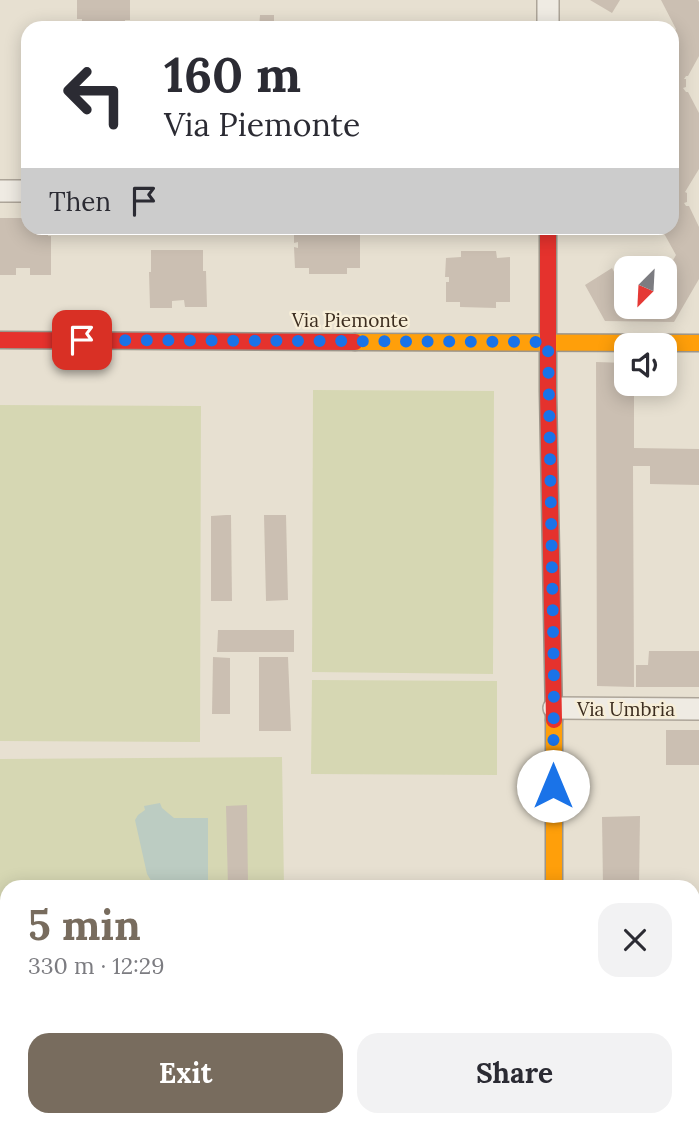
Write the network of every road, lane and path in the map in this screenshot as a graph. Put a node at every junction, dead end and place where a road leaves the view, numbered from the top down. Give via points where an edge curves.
1 (548, 0) edge
2 (548, 21) edge
3 (0, 191) edge
4 (21, 191) edge
5 (548, 235) edge
6 (0, 340) edge
7 (548, 342) junction
8 (699, 343) edge
9 (554, 708) junction
10 (699, 709) edge
11 (554, 880) edge

1 - 2 street
3 - 4 street
5 - 7 street
6 - 7 street, Via Piemonte
7 - 8 street, Via Piemonte
7 - 9 street
9 - 10 street, Via Umbria
9 - 11 street

